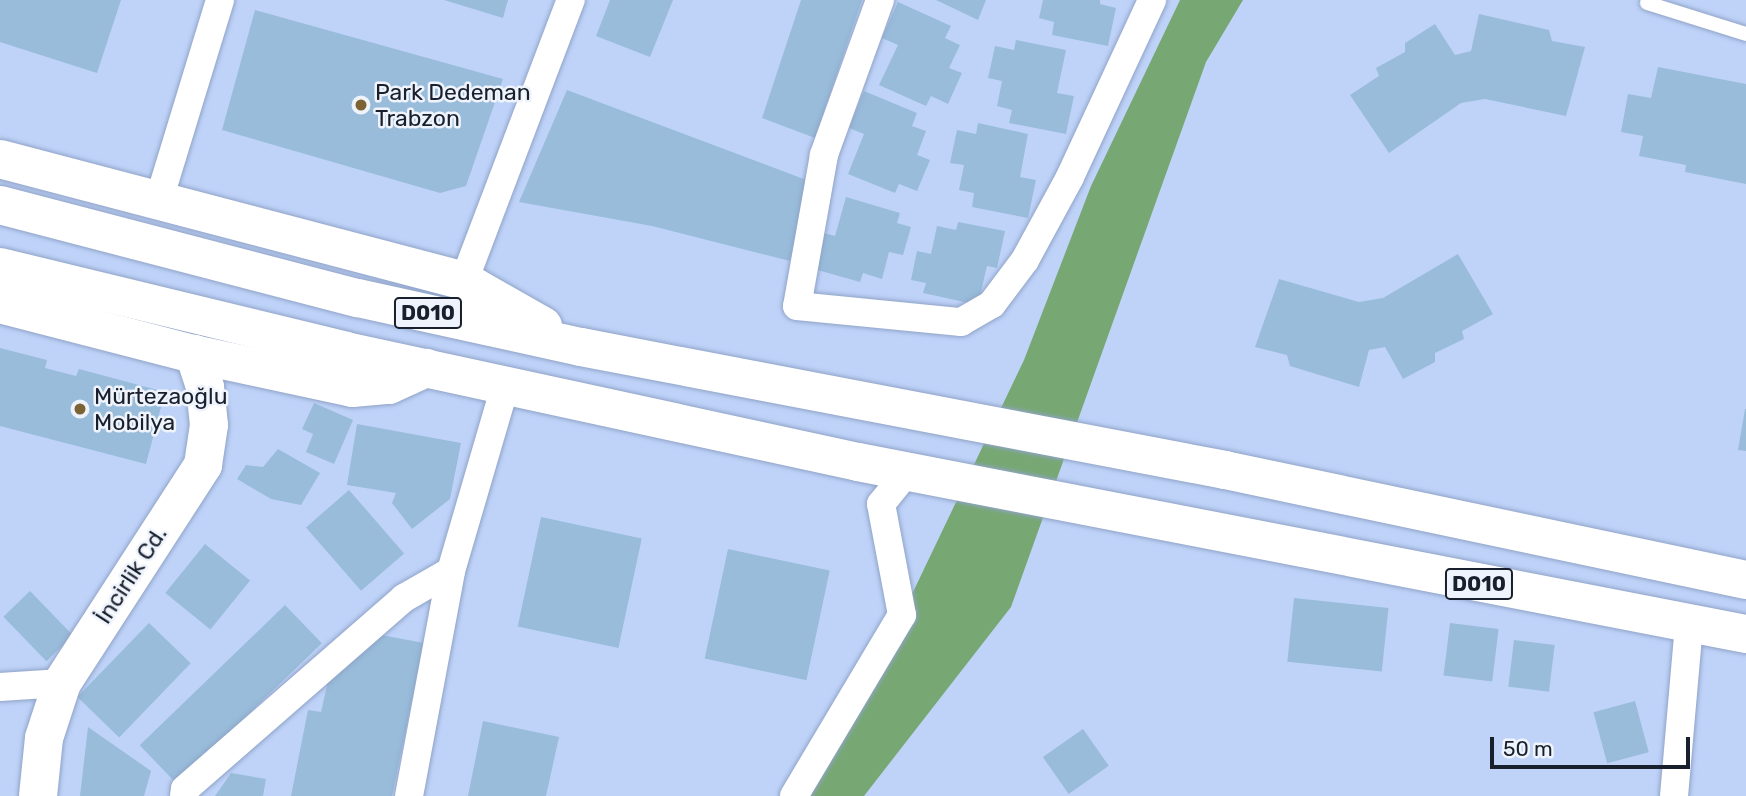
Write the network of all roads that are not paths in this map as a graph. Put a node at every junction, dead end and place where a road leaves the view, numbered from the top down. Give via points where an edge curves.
1 (220, 0) edge
2 (570, 0) edge
3 (880, 0) edge
4 (1152, 0) edge
5 (1647, 3) dead end
6 (1746, 34) edge
7 (0, 159) edge
8 (158, 203) junction
9 (0, 205) edge
10 (0, 267) edge
11 (464, 281) junction
12 (0, 304) edge
13 (582, 347) junction
14 (194, 354) junction
15 (426, 368) junction
16 (505, 386) junction
17 (920, 475) junction
18 (451, 571) junction
19 (1746, 580) edge
20 (1689, 623) junction
21 (1746, 634) edge
22 (62, 683) junction
23 (1, 685) edge
24 (38, 796) edge
25 (184, 796) edge
26 (409, 796) edge
27 (794, 796) edge
28 (1674, 796) edge

1 - 8 street
2 - 11 street
3 - 4 street via 824,155 797,306 961,322 992,304 1025,260 1070,177
5 - 6 lane
7 - 8 main road
8 - 11 main road via 386,257
9 - 13 main road, D010 via 319,288
10 - 15 main road
11 - 13 main road
12 - 14 main road
13 - 19 main road, D010 via 860,404 1225,470
14 - 15 main road via 352,388 389,384
14 - 22 main road, İncirlik Cd. via 205,387 209,425 203,465
15 - 16 main road
16 - 17 main road, D010
16 - 18 street
17 - 20 main road, D010
17 - 27 street via 903,477 881,504 902,615
18 - 25 street via 404,598 185,789
18 - 26 street
20 - 21 main road, D010
20 - 28 street
22 - 23 street
22 - 24 main road, İncirlik Cd. via 44,738

